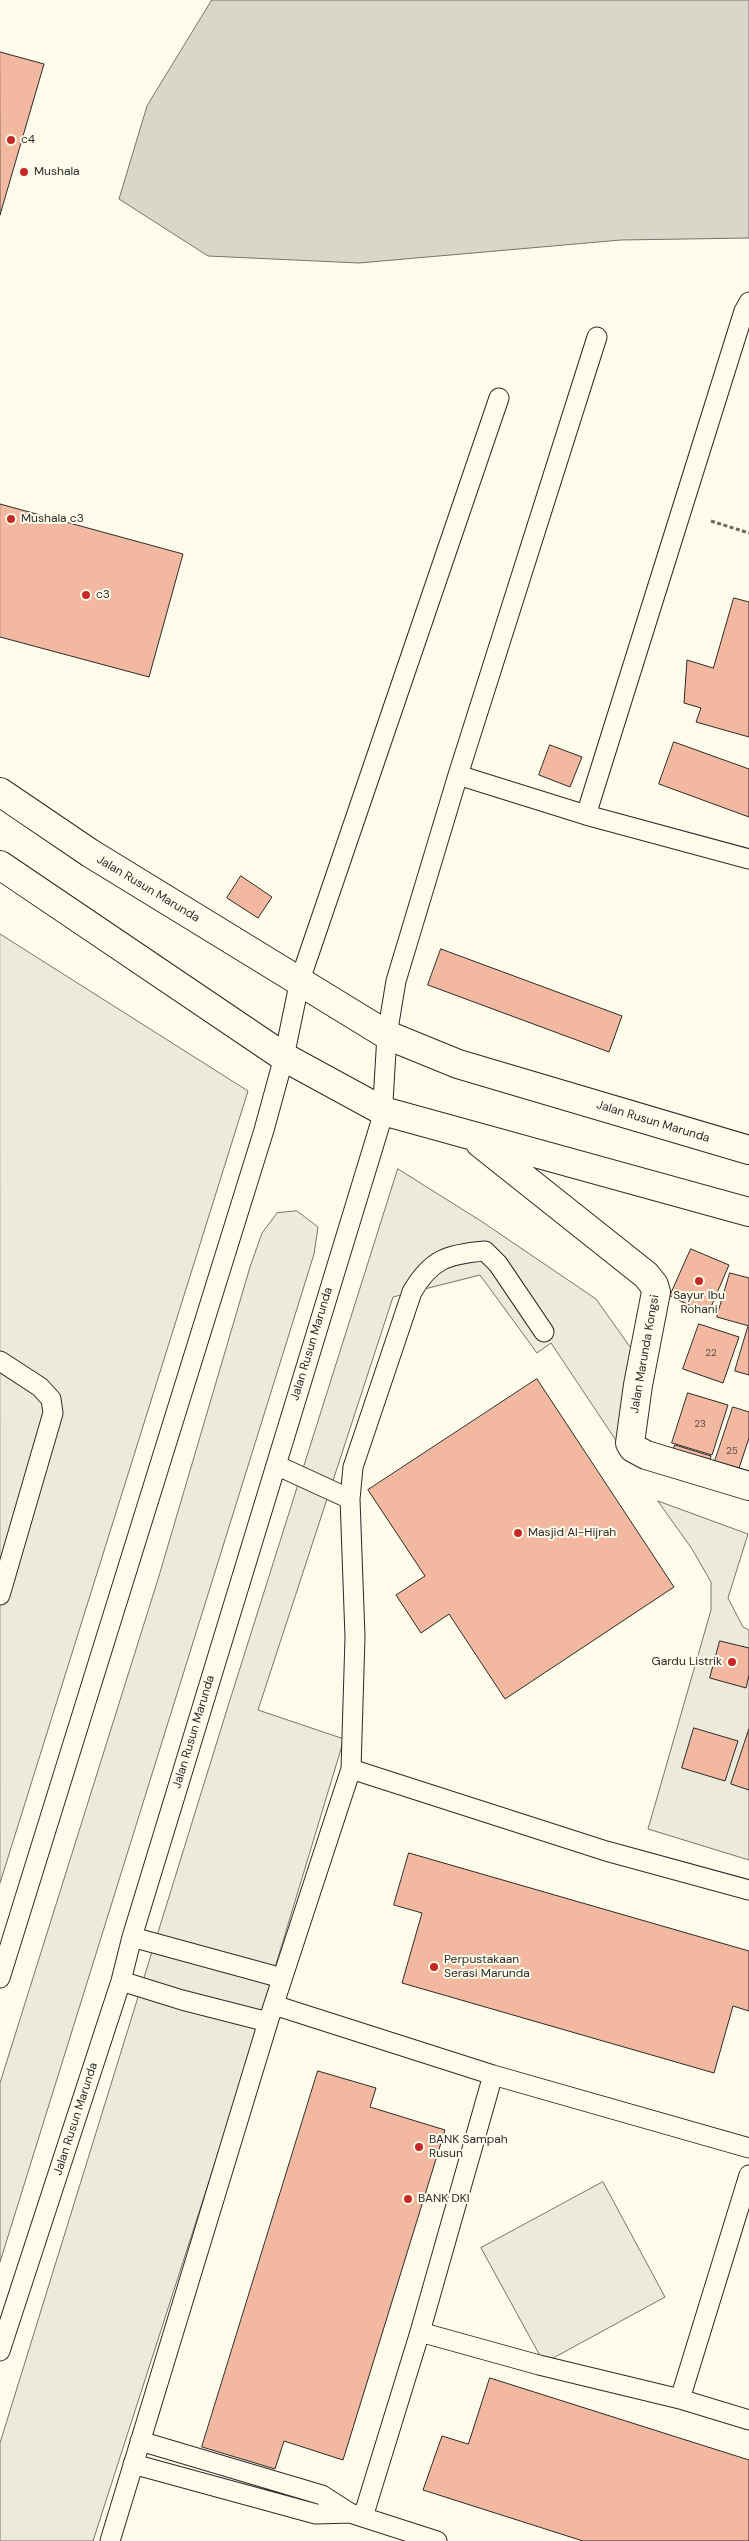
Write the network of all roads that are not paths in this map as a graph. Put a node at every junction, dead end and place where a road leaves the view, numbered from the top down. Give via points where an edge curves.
1 (749, 302) edge
2 (597, 337) dead end
3 (499, 398) dead end
4 (458, 775) junction
5 (0, 792) edge
6 (586, 815) junction
7 (749, 859) edge
8 (0, 865) edge
9 (300, 980) junction
10 (387, 1035) junction
11 (284, 1057) junction
12 (383, 1111) junction
13 (470, 1135) junction
14 (749, 1150) edge
15 (749, 1212) edge
16 (544, 1332) dead end
17 (0, 1361) edge
18 (276, 1465) junction
19 (749, 1486) edge
20 (350, 1498) junction
21 (0, 1595) edge
22 (351, 1769) junction
23 (749, 1890) edge
24 (132, 1937) junction
25 (0, 1978) edge
26 (282, 1978) junction
27 (121, 1981) junction
28 (274, 2004) junction
29 (268, 2022) junction
30 (493, 2075) junction
31 (749, 2148) edge
32 (749, 2175) edge
33 (420, 2332) junction
34 (0, 2350) edge
35 (680, 2399) junction
36 (749, 2420) edge
37 (140, 2441) junction
38 (133, 2464) junction
39 (357, 2515) junction
40 (110, 2541) edge
41 (437, 2541) edge

1 - 6 lane
2 - 4 lane
3 - 9 lane
4 - 6 lane
4 - 10 lane via 396,981
5 - 9 street, Jalan Rusun Marunda via 90,853
6 - 7 lane
8 - 11 street
9 - 10 street, Jalan Rusun Marunda
9 - 11 lane
10 - 12 lane, Jalan Rusun Marunda
10 - 14 street, Jalan Rusun Marunda via 458,1064
11 - 12 street
11 - 25 lane
12 - 13 street
12 - 18 lane, Jalan Rusun Marunda
13 - 15 street
13 - 19 street, Jalan Marunda Kongsi via 646,1275 654,1285 655,1303 630,1443 633,1448 646,1455
16 - 20 lane via 498,1264 485,1251 441,1260 423,1272 412,1292 353,1467
17 - 21 lane via 40,1387 51,1398 53,1414
18 - 20 lane
18 - 24 lane, Jalan Rusun Marunda
20 - 22 lane via 355,1637
22 - 23 lane via 606,1851
22 - 26 lane
24 - 26 lane
24 - 27 lane, Jalan Rusun Marunda
26 - 28 lane
27 - 29 lane
27 - 34 lane, Jalan Rusun Marunda
28 - 29 lane
28 - 30 lane
29 - 37 lane
30 - 31 lane
30 - 33 lane
32 - 35 lane
33 - 35 lane
33 - 39 lane
35 - 36 lane
37 - 38 lane
37 - 39 lane via 322,2494
38 - 39 lane via 316,2514
38 - 40 lane
39 - 41 lane

